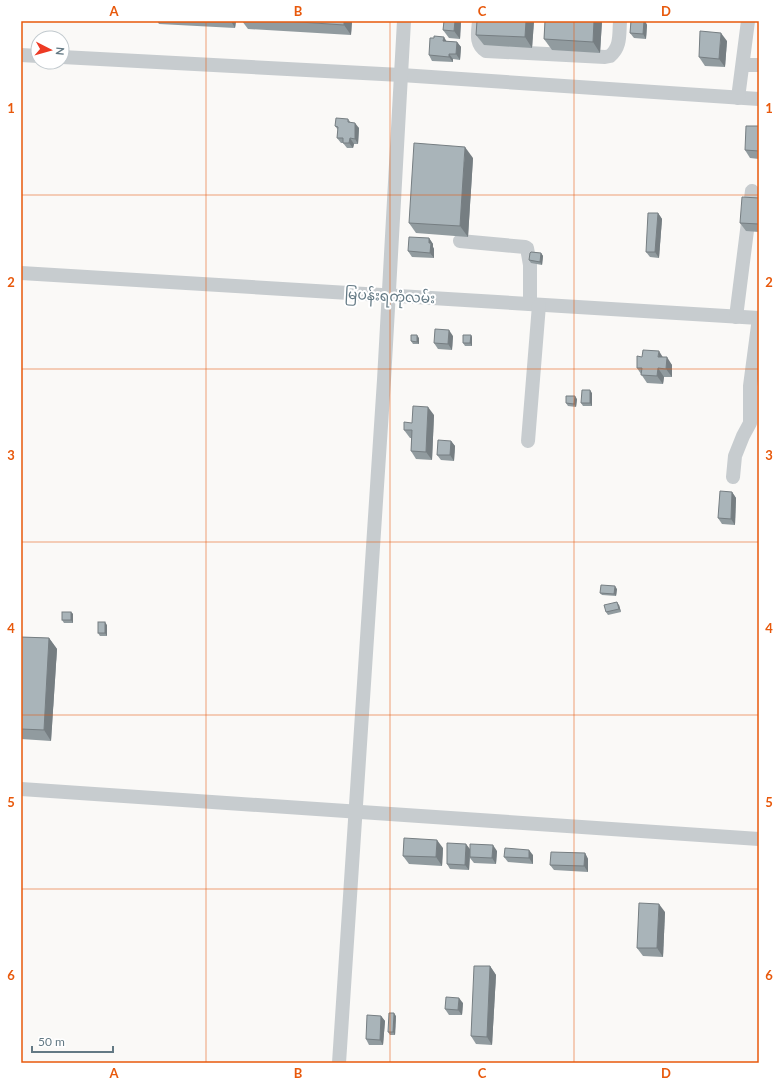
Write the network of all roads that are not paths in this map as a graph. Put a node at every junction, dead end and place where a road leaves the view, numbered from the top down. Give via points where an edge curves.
1 (404, 21) edge
2 (479, 21) edge
3 (620, 21) edge
4 (748, 21) edge
5 (70, 58) edge
6 (743, 65) junction
7 (759, 65) edge
8 (401, 75) junction
9 (738, 98) junction
10 (759, 99) edge
11 (752, 191) dead end
12 (460, 241) dead end
13 (21, 273) edge
14 (389, 295) junction
15 (535, 304) junction
16 (736, 317) junction
17 (759, 318) edge
18 (528, 441) dead end
19 (733, 477) dead end
20 (21, 790) edge
21 (356, 812) junction
22 (759, 839) edge
23 (339, 1063) edge

1 - 8 street
2 - 3 street via 477,39 486,51 605,57 610,56 618,48
4 - 6 street
5 - 8 street
6 - 7 street
6 - 9 street
8 - 9 street
8 - 14 street
9 - 10 street
11 - 16 street
12 - 15 street via 527,248
13 - 14 street, မြပန်းရကုံလမ်း
14 - 15 street, မြပန်းရကုံလမ်း
14 - 21 street
15 - 16 street, မြပန်းရကုံလမ်း
15 - 18 street
16 - 17 street, မြပန်းရကုံလမ်း
17 - 19 street via 750,386 750,420 735,456
20 - 21 street
21 - 22 street
21 - 23 street

